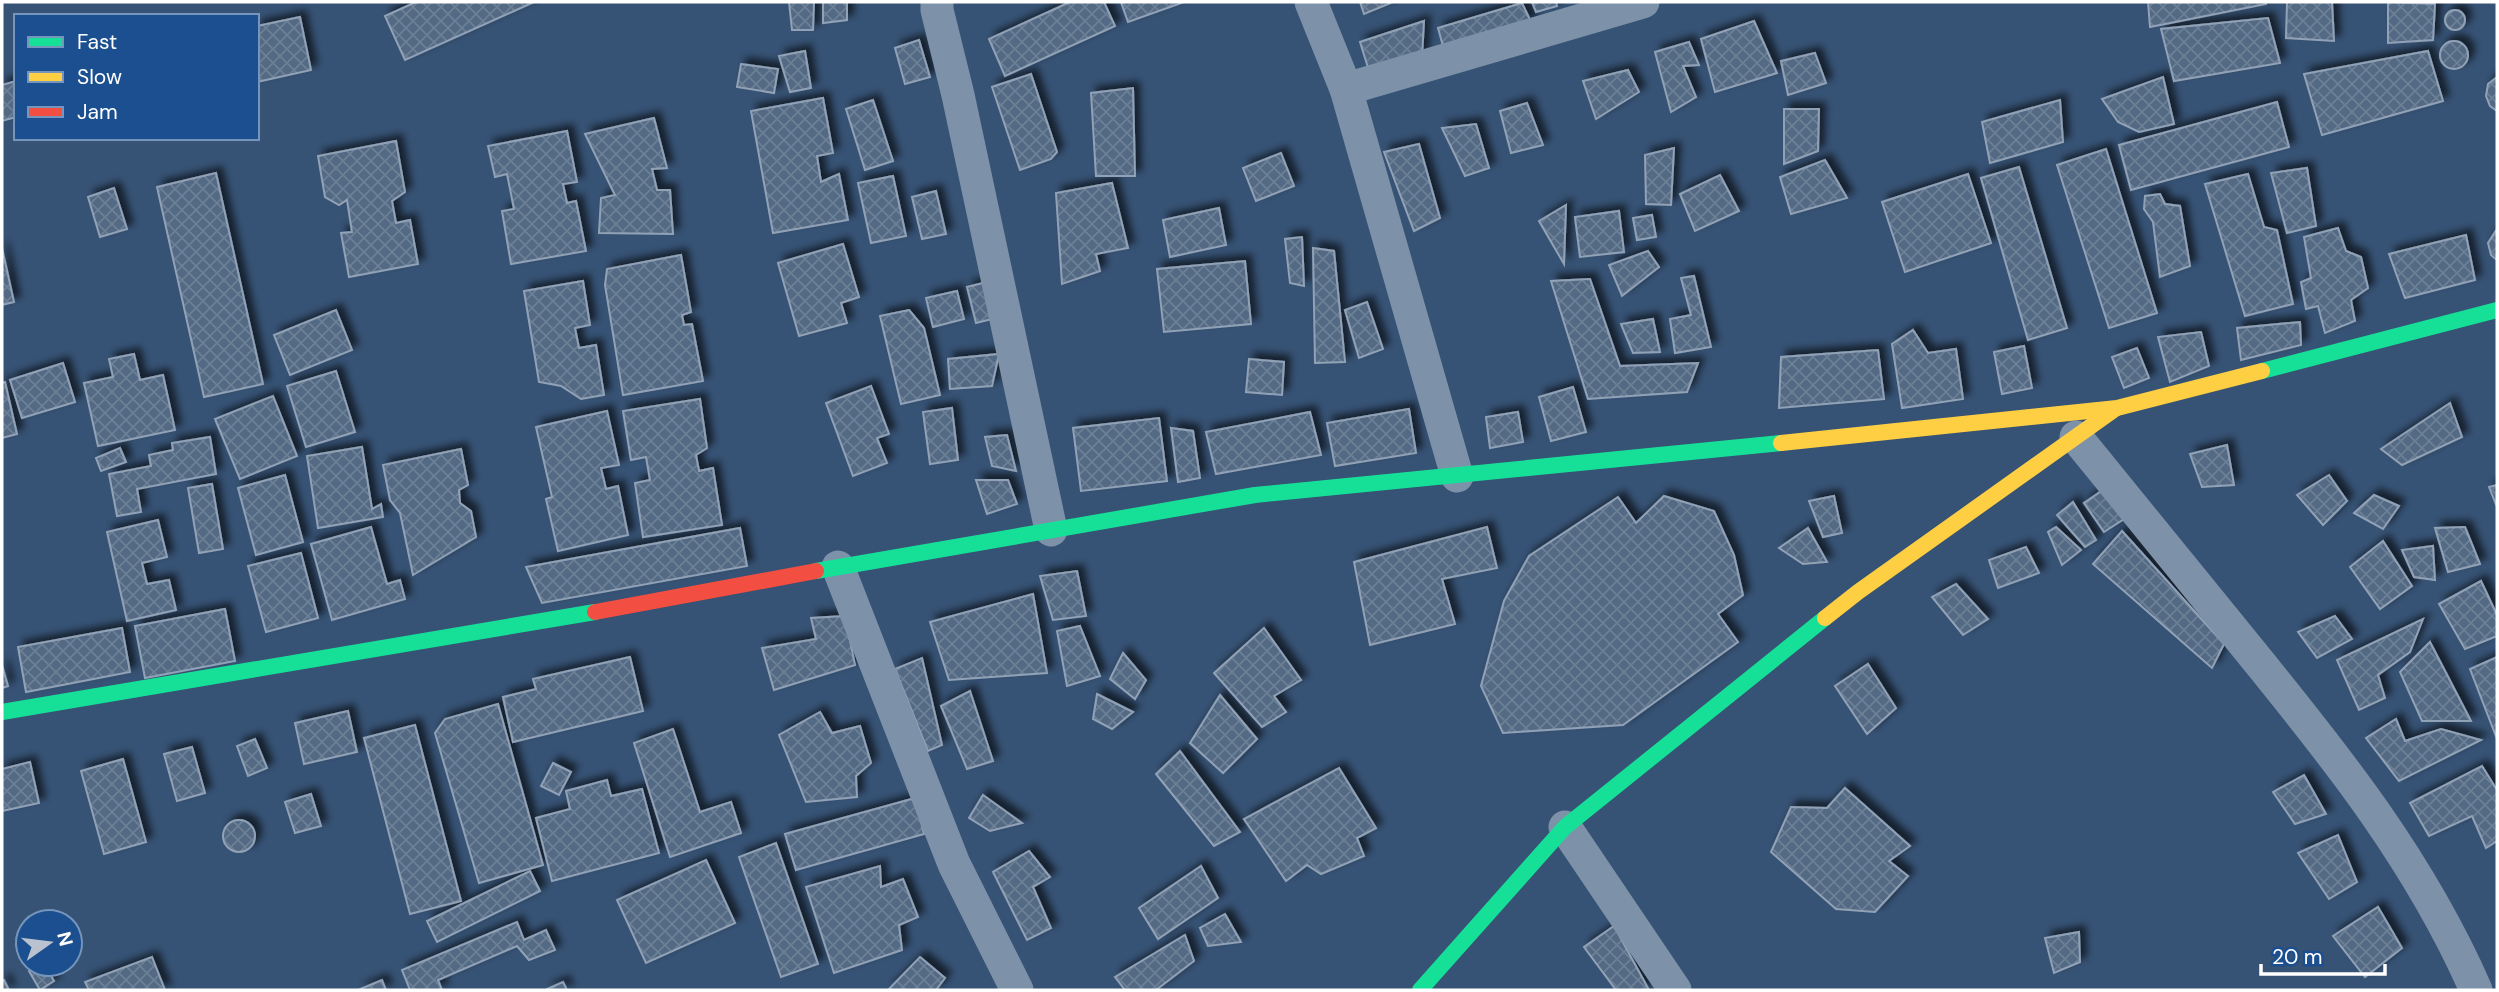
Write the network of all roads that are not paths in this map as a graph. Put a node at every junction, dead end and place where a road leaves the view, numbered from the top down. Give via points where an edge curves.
1 (937, 2) edge
2 (1311, 2) edge
3 (1643, 2) edge
4 (1346, 89) junction
5 (2497, 310) edge
6 (2117, 408) junction
7 (2076, 437) junction
8 (1457, 477) junction
9 (1051, 530) junction
10 (838, 567) junction
11 (2, 712) edge
12 (1564, 828) junction
13 (1017, 990) edge
14 (1420, 990) edge
15 (1675, 990) edge
16 (2476, 990) edge

1 - 9 street
2 - 4 street
3 - 4 street
4 - 8 street
5 - 6 street
6 - 7 street
6 - 8 street
7 - 12 street via 1858,592
7 - 16 street via 2337,758 2416,873
8 - 9 street via 1255,495
9 - 10 street
10 - 11 street
10 - 13 street via 954,864
12 - 14 street
12 - 15 street

